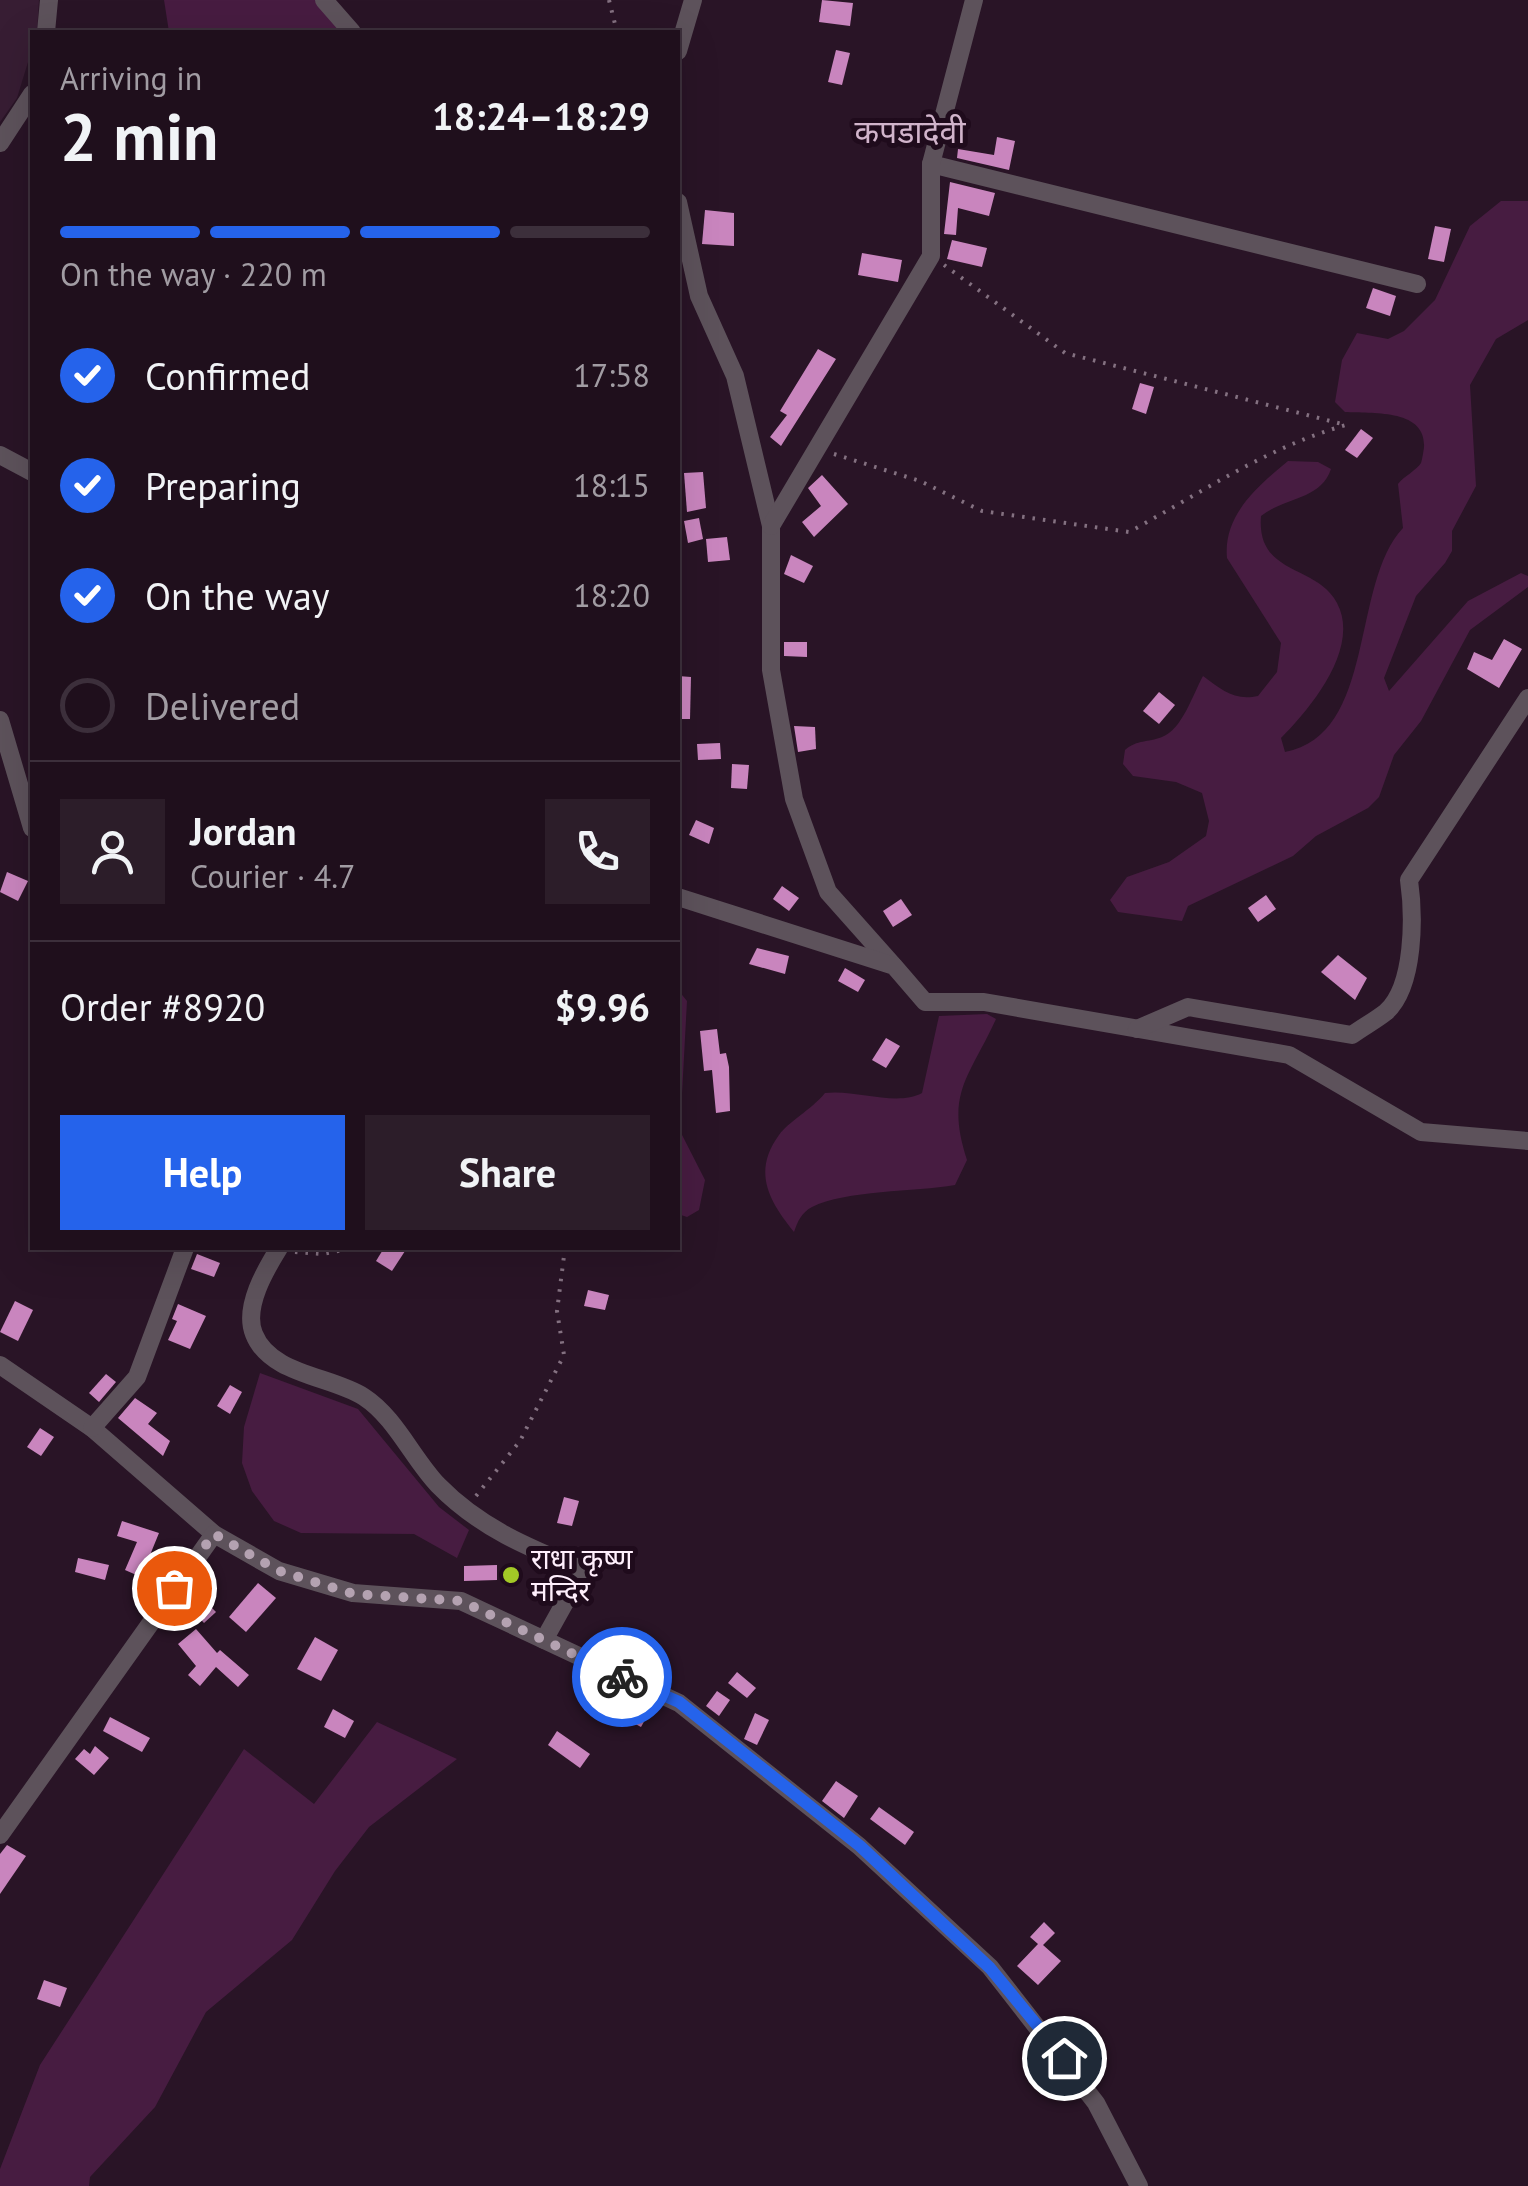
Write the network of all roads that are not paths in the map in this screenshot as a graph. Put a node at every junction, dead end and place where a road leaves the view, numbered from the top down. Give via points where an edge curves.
1 (48, 0) edge
2 (324, 0) edge
3 (693, 0) edge
4 (974, 0) edge
5 (46, 30) edge
6 (350, 30) edge
7 (680, 43) edge
8 (30, 97) edge
9 (0, 143) edge
10 (930, 164) junction
11 (680, 211) edge
12 (1417, 284) dead end
13 (0, 455) edge
14 (30, 471) edge
15 (770, 526) junction
16 (1528, 698) edge
17 (0, 720) edge
18 (30, 821) edge
19 (680, 898) edge
20 (894, 966) junction
21 (1137, 1030) junction
22 (1528, 1140) edge
23 (184, 1250) edge
24 (278, 1250) edge
25 (0, 1365) edge
26 (92, 1428) junction
27 (214, 1534) junction
28 (544, 1640) junction
29 (0, 1835) edge
30 (1139, 2186) edge

1 - 5 street
2 - 6 street
3 - 7 street
4 - 10 street
8 - 9 street
10 - 12 street
10 - 15 street via 930,256
11 - 15 street via 700,296 734,376
13 - 14 street
15 - 20 street via 770,670 794,799 828,892
16 - 21 street via 1409,880 1410,960 1390,1009 1352,1034 1188,1006
17 - 18 street
19 - 20 street
20 - 21 street via 925,1002 984,1002
21 - 22 street via 1289,1055 1421,1132
23 - 26 street via 136,1376
24 - 28 street via 252,1310 253,1332 268,1353 366,1398 465,1510 503,1537 583,1570
25 - 26 street
26 - 27 street
27 - 28 street via 279,1571 354,1594 461,1601
27 - 29 street
28 - 30 street via 679,1702 860,1846 944,1923 1048,2036 1096,2102

